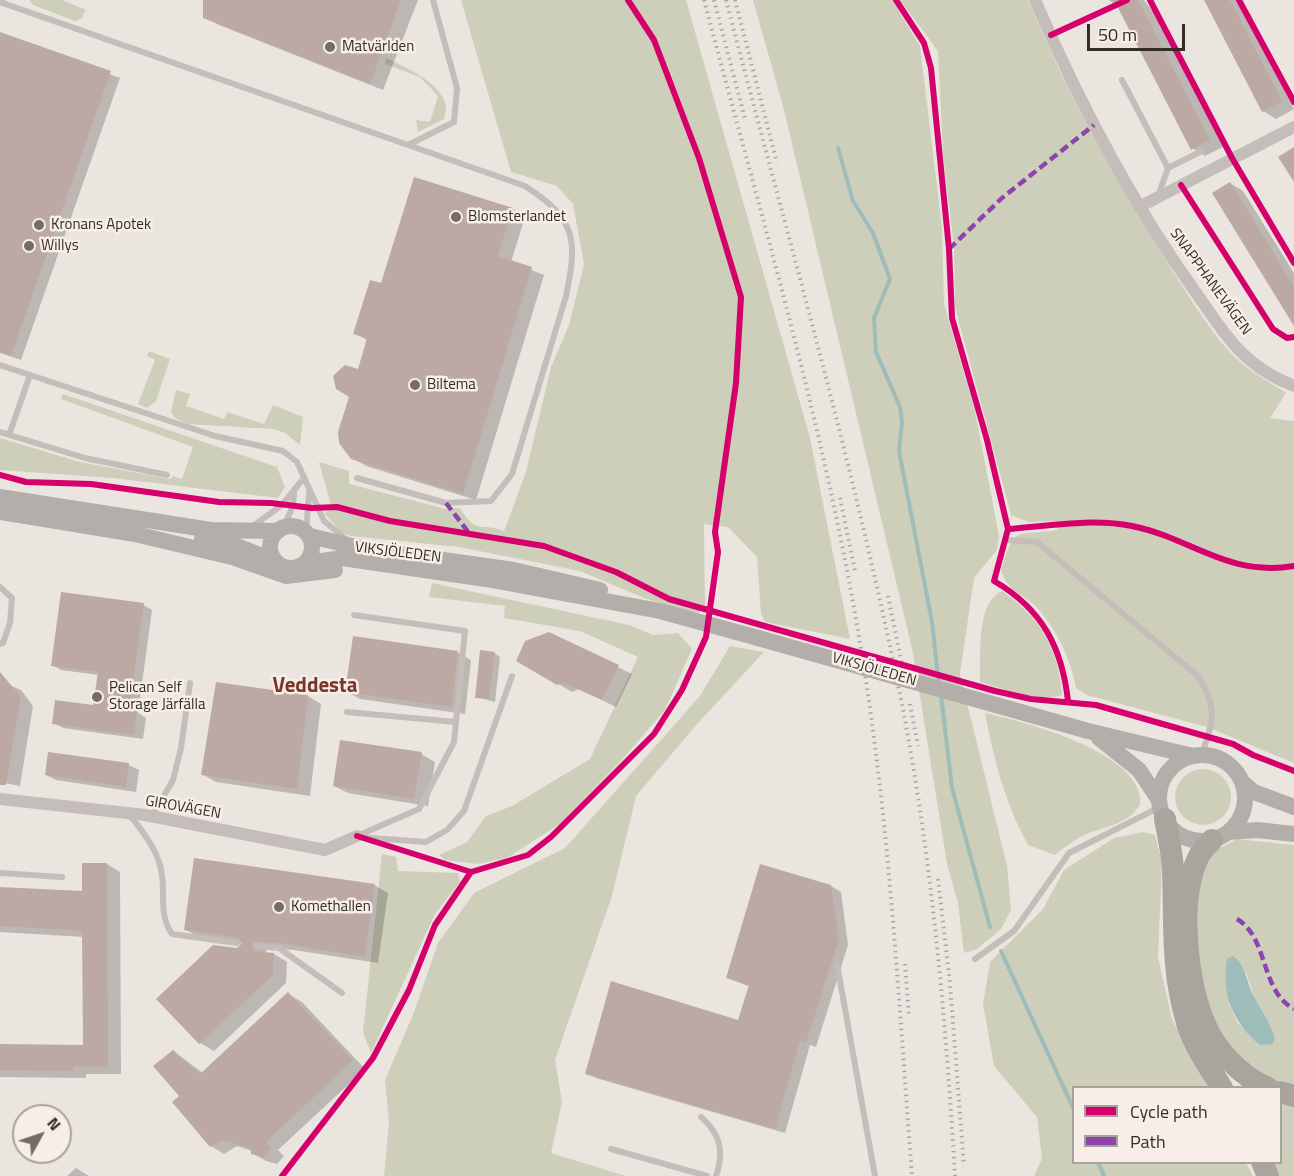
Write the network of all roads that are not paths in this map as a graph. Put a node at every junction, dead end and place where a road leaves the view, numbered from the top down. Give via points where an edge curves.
1 (17, 0) edge
2 (434, 0) edge
3 (1035, 0) edge
4 (0, 2) edge
5 (14, 8) junction
6 (1122, 80) dead end
7 (1294, 127) edge
8 (410, 144) junction
9 (1202, 151) dead end
10 (1167, 168) junction
11 (1157, 197) junction
12 (1138, 207) junction
13 (0, 365) edge
14 (30, 375) junction
15 (1294, 386) edge
16 (0, 432) edge
17 (9, 435) junction
18 (167, 475) dead end
19 (357, 478) dead end
20 (303, 479) junction
21 (294, 492) junction
22 (309, 492) junction
23 (0, 497) edge
24 (0, 512) edge
25 (280, 530) junction
26 (239, 532) junction
27 (135, 534) junction
28 (308, 535) junction
29 (1006, 540) dead end
30 (368, 556) junction
31 (275, 561) junction
32 (303, 564) junction
33 (0, 586) edge
34 (354, 615) dead end
35 (0, 644) edge
36 (512, 676) dead end
37 (190, 683) dead end
38 (347, 712) dead end
39 (456, 722) junction
40 (1088, 731) junction
41 (1197, 755) junction
42 (1243, 783) junction
43 (0, 799) edge
44 (1294, 807) edge
45 (1162, 809) junction
46 (129, 813) junction
47 (151, 816) junction
48 (1294, 834) edge
49 (1220, 836) junction
50 (357, 837) junction
51 (0, 873) edge
52 (62, 878) dead end
53 (237, 944) dead end
54 (257, 946) dead end
55 (975, 959) dead end
56 (837, 964) dead end
57 (342, 993) dead end
58 (1221, 1086) edge
59 (1265, 1086) edge
60 (701, 1117) dead end
61 (611, 1149) dead end
62 (707, 1176) edge
63 (716, 1176) edge
64 (874, 1176) edge

1 - 5 lane
2 - 8 lane via 457,88 454,122
3 - 12 street, SNAPPHANEVÄGEN
4 - 5 lane
5 - 8 lane
6 - 10 lane
7 - 11 street
8 - 19 lane via 525,186 549,202 566,222 573,245 572,267 512,474 491,501 446,503
9 - 10 lane
10 - 11 lane
11 - 12 street
12 - 15 street, SNAPPHANEVÄGEN via 1227,335 1251,361
13 - 14 lane
14 - 17 lane
14 - 20 lane via 214,436 283,451 297,462
16 - 17 lane
17 - 18 lane via 85,458
20 - 21 lane
20 - 22 lane
21 - 25 lane via 293,506
21 - 26 lane via 268,517
22 - 28 lane
22 - 30 lane via 332,530
23 - 26 main road
24 - 27 main road, VIKSJÖLEDEN
25 - 26 main road
25 - 28 main road via 294,528
25 - 31 main road via 269,544
27 - 30 main road, VIKSJÖLEDEN via 232,557 286,576 310,575
27 - 31 main road, VIKSJÖLEDEN via 220,542
28 - 30 main road, VIKSJÖLEDEN
28 - 32 main road via 312,550
29 - 41 lane via 1037,542 1198,676 1211,701 1214,718
30 - 32 main road, VIKSJÖLEDEN
30 - 40 main road, VIKSJÖLEDEN, bridge via 514,570 597,589 660,611
31 - 32 main road via 286,567
33 - 35 lane via 12,598 10,623
34 - 39 lane via 465,631
36 - 50 lane via 464,811 447,830 426,842
37 - 47 lane via 173,780
38 - 39 lane
39 - 50 lane via 454,742 419,809
40 - 41 main road, VIKSJÖLEDEN
40 - 45 main road, VIKSJÖLEDEN via 1139,770
41 - 42 main road via 1227,762
41 - 45 main road via 1179,762 1168,772 1161,785
42 - 44 main road via 1254,792
42 - 49 main road via 1244,810 1238,822
43 - 46 street, GIROVÄGEN
45 - 49 main road via 1175,831 1189,838
45 - 55 lane via 1069,853 1014,931
45 - 58 highway via 1173,867 1173,945 1181,999 1196,1042
46 - 47 street, GIROVÄGEN
46 - 53 lane via 152,844 162,873 164,922 172,934
47 - 50 street, GIROVÄGEN via 325,849
48 - 49 main road via 1257,830
49 - 59 highway via 1198,858 1190,890 1187,914 1193,984 1214,1040 1241,1072
51 - 52 lane
54 - 57 lane via 279,948
56 - 64 lane
60 - 63 lane via 718,1138 722,1152
61 - 62 lane

